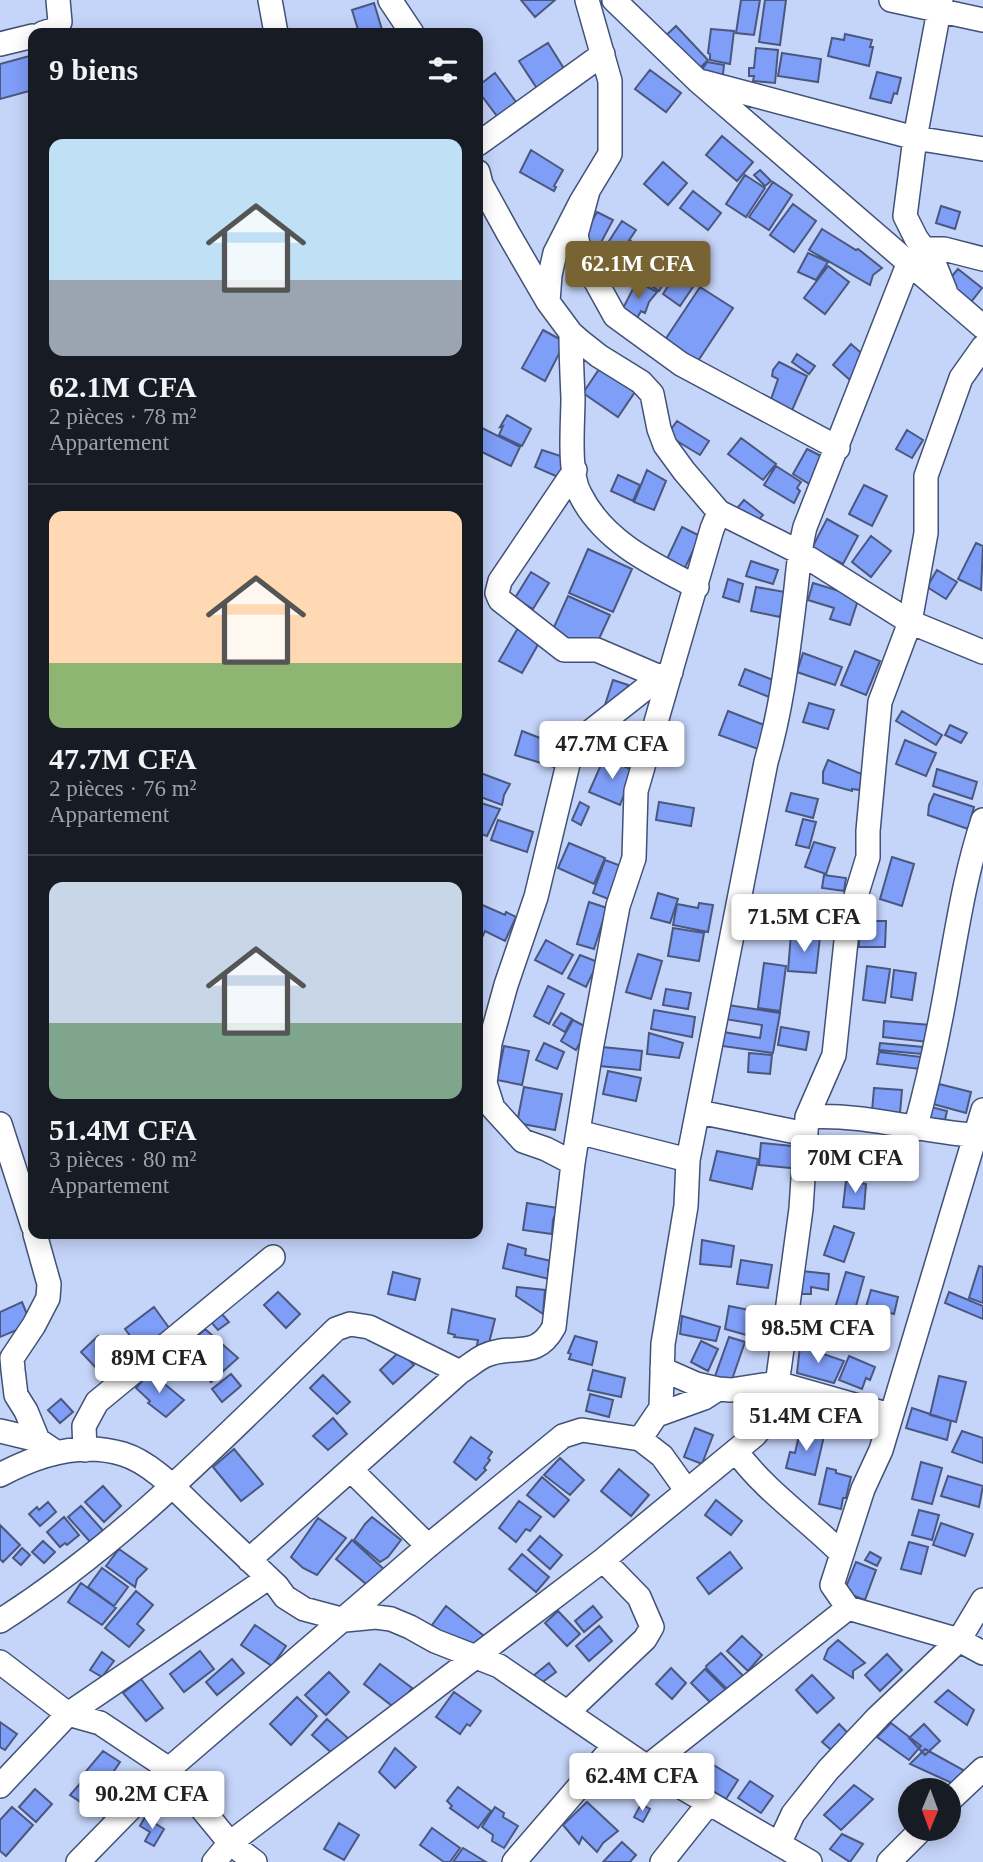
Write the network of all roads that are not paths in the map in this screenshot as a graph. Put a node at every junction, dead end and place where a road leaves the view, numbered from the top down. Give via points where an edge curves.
1 (58, 0) edge
2 (270, 0) edge
3 (390, 0) edge
4 (587, 0) edge
5 (614, 0) edge
6 (891, 0) edge
7 (940, 5) edge
8 (983, 20) edge
9 (56, 28) edge
10 (275, 28) edge
11 (409, 28) edge
12 (28, 37) edge
13 (0, 44) edge
14 (603, 54) junction
15 (698, 81) junction
16 (915, 138) junction
17 (483, 140) edge
18 (983, 149) edge
19 (483, 184) edge
20 (588, 191) junction
21 (917, 256) junction
22 (983, 259) edge
23 (548, 302) junction
24 (983, 327) edge
25 (571, 333) junction
26 (983, 347) edge
27 (838, 448) junction
28 (575, 470) junction
29 (719, 512) junction
30 (799, 552) junction
31 (697, 587) junction
32 (910, 621) junction
33 (983, 652) edge
34 (665, 675) junction
35 (983, 820) edge
36 (486, 1025) edge
37 (983, 1110) edge
38 (699, 1112) junction
39 (0, 1124) edge
40 (807, 1126) junction
41 (915, 1129) junction
42 (578, 1132) junction
43 (980, 1136) edge
44 (688, 1160) junction
45 (573, 1163) junction
46 (28, 1211) edge
47 (36, 1239) edge
48 (273, 1257) dead end
49 (6, 1365) edge
50 (662, 1369) junction
51 (460, 1372) junction
52 (778, 1382) junction
53 (718, 1390) junction
54 (657, 1415) junction
55 (890, 1415) junction
56 (0, 1431) edge
57 (640, 1439) junction
58 (47, 1446) junction
59 (85, 1450) junction
60 (736, 1451) junction
61 (351, 1470) junction
62 (0, 1475) edge
63 (173, 1487) junction
64 (687, 1491) junction
65 (428, 1546) junction
66 (841, 1553) junction
67 (250, 1559) junction
68 (603, 1560) junction
69 (268, 1578) junction
70 (983, 1600) edge
71 (848, 1608) junction
72 (345, 1620) junction
73 (0, 1621) edge
74 (959, 1640) junction
75 (983, 1653) edge
76 (477, 1656) junction
77 (0, 1662) edge
78 (568, 1712) junction
79 (68, 1714) junction
80 (614, 1746) junction
81 (647, 1767) junction
82 (169, 1769) junction
83 (983, 1769) edge
84 (0, 1786) edge
85 (961, 1790) edge
86 (709, 1803) junction
87 (910, 1841) edge
88 (230, 1843) junction
89 (779, 1844) junction
90 (78, 1862) edge
91 (214, 1862) edge
92 (255, 1862) edge
93 (514, 1862) edge
94 (662, 1862) edge
95 (810, 1862) edge
96 (889, 1862) edge

1 - 9 street via 61,22
2 - 10 street
3 - 11 street
4 - 14 street
5 - 15 street
6 - 7 street
7 - 8 street
7 - 16 street
12 - 13 street
14 - 17 street
14 - 20 street via 610,81 610,154
15 - 16 street
15 - 21 street via 838,204
16 - 18 street
16 - 21 street via 905,216 916,238
19 - 23 street
20 - 23 street via 555,253
20 - 27 street via 576,235 580,253 615,316 681,364
21 - 22 street via 944,249
21 - 24 street via 947,296
21 - 27 street
23 - 25 street
25 - 28 street
25 - 29 street via 652,394 665,444
26 - 32 street via 961,378 926,476 926,533
27 - 30 street
28 - 31 street via 578,492 606,530 647,561
28 - 34 street via 500,581 500,600 564,650 597,650
29 - 30 street
29 - 31 street
30 - 32 street
30 - 38 street via 785,677
31 - 34 street
32 - 33 street
32 - 40 street via 880,702 868,857 848,922 834,1055
34 - 36 street via 573,749 536,897
34 - 42 street via 636,791 634,858 618,906
35 - 41 street
36 - 45 street via 485,1083 493,1108 523,1141
37 - 43 street
38 - 40 street
38 - 44 street
39 - 46 street
40 - 41 street via 838,1115
40 - 52 street
41 - 43 street
42 - 44 street
42 - 45 street
43 - 55 street
44 - 50 street via 686,1206
45 - 51 street via 554,1327 546,1341 528,1350 485,1355
47 - 49 street via 49,1284 47,1298
48 - 59 street via 97,1402 83,1426
49 - 58 street via 16,1395
50 - 53 street
50 - 54 street
51 - 61 street
51 - 63 street via 369,1327 350,1324 336,1329
52 - 53 street
52 - 55 street
52 - 60 street via 768,1420
53 - 54 street
54 - 57 street
55 - 66 street
56 - 58 street
57 - 64 street via 662,1456
57 - 65 street via 582,1430 563,1436
58 - 59 street
58 - 62 street
59 - 63 street via 123,1454
60 - 64 street
60 - 66 street via 772,1494
61 - 65 street
61 - 67 street
63 - 67 street
63 - 73 street via 79,1567
64 - 68 street
65 - 72 street
66 - 71 street via 832,1585
67 - 69 street
68 - 76 street
68 - 78 street via 639,1597 652,1627
69 - 72 street via 304,1609
69 - 79 street
70 - 74 street
71 - 74 street
71 - 81 street
72 - 76 street via 390,1619
72 - 82 street
74 - 75 street
74 - 89 street via 828,1770 793,1814
76 - 78 street
76 - 88 street
77 - 79 street
78 - 80 street
79 - 82 street via 100,1723
79 - 84 street
80 - 81 street
80 - 93 street
81 - 86 street
82 - 88 street
82 - 90 street
83 - 85 street
86 - 89 street
86 - 94 street
87 - 96 street
88 - 91 street
88 - 92 street
89 - 95 street

